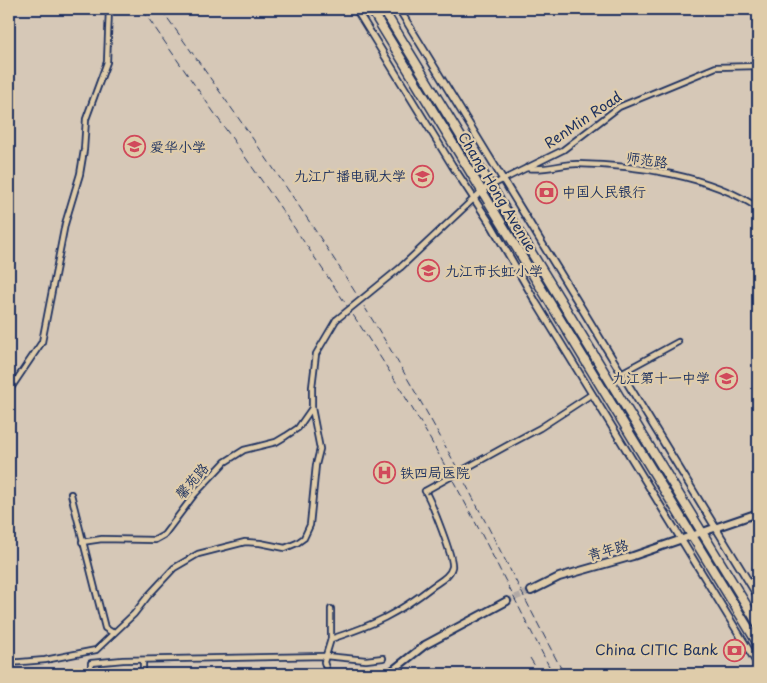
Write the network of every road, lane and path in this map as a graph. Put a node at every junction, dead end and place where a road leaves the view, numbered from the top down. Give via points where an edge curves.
1 (109, 9) edge
2 (356, 9) edge
3 (371, 9) edge
4 (383, 9) edge
5 (399, 9) edge
6 (758, 66) edge
7 (527, 168) junction
8 (503, 180) junction
9 (490, 186) junction
10 (482, 190) junction
11 (473, 198) junction
12 (758, 208) edge
13 (678, 342) dead end
14 (621, 373) junction
15 (9, 391) edge
16 (592, 394) junction
17 (312, 408) junction
18 (71, 494) dead end
19 (758, 513) edge
20 (715, 528) junction
21 (702, 532) junction
22 (693, 535) junction
23 (682, 539) junction
24 (82, 542) junction
25 (531, 590) tunnel mouth
26 (758, 597) edge
27 (507, 601) tunnel mouth
28 (331, 609) dead end
29 (758, 624) edge
30 (114, 633) junction
31 (331, 639) junction
32 (758, 644) edge
33 (325, 656) junction
34 (383, 658) dead end
35 (143, 660) junction
36 (9, 663) edge
37 (758, 665) edge
38 (91, 674) edge
39 (143, 674) edge
40 (328, 674) edge
41 (388, 674) edge

1 - 15 street via 107,62 86,119 80,174 65,224 42,342
2 - 11 street
3 - 10 highway, Chang Hong Avenue
4 - 9 highway, Chang Hong Avenue
5 - 8 street
6 - 7 street, RenMin Road via 716,67 619,107 563,150
7 - 8 street, RenMin Road
7 - 12 street, 师范路 via 576,164 661,172 703,181
8 - 9 street, RenMin Road
8 - 14 street
9 - 10 street, RenMin Road
9 - 21 highway, Chang Hong Avenue
10 - 11 street, RenMin Road
10 - 22 highway, Chang Hong Avenue
11 - 16 street
11 - 17 street, RenMin Road, bridge via 401,267 336,320 316,354
13 - 14 street
14 - 20 street
16 - 23 street
16 - 31 street, bridge via 540,428 425,491 434,506 452,563 449,572 395,614 374,625
17 - 24 street, 馨苑路 via 298,428 286,436 276,442 244,450 225,462 155,540
17 - 30 street via 320,449 310,525 304,538 284,548 245,542 198,554 174,568
18 - 24 street
19 - 20 main road, 青年路
20 - 21 main road, 青年路
20 - 26 street
21 - 22 main road, 青年路
21 - 29 highway, Chang Hong Avenue
22 - 23 main road, 青年路
22 - 32 highway, Chang Hong Avenue
23 - 25 main road, 青年路 via 559,577
23 - 37 street
24 - 30 street via 105,628
27 - 41 main road via 425,645
28 - 31 street
30 - 36 street via 89,653
31 - 33 street
33 - 34 street via 366,660
33 - 35 street
33 - 40 street
35 - 38 street via 91,663
35 - 39 street

